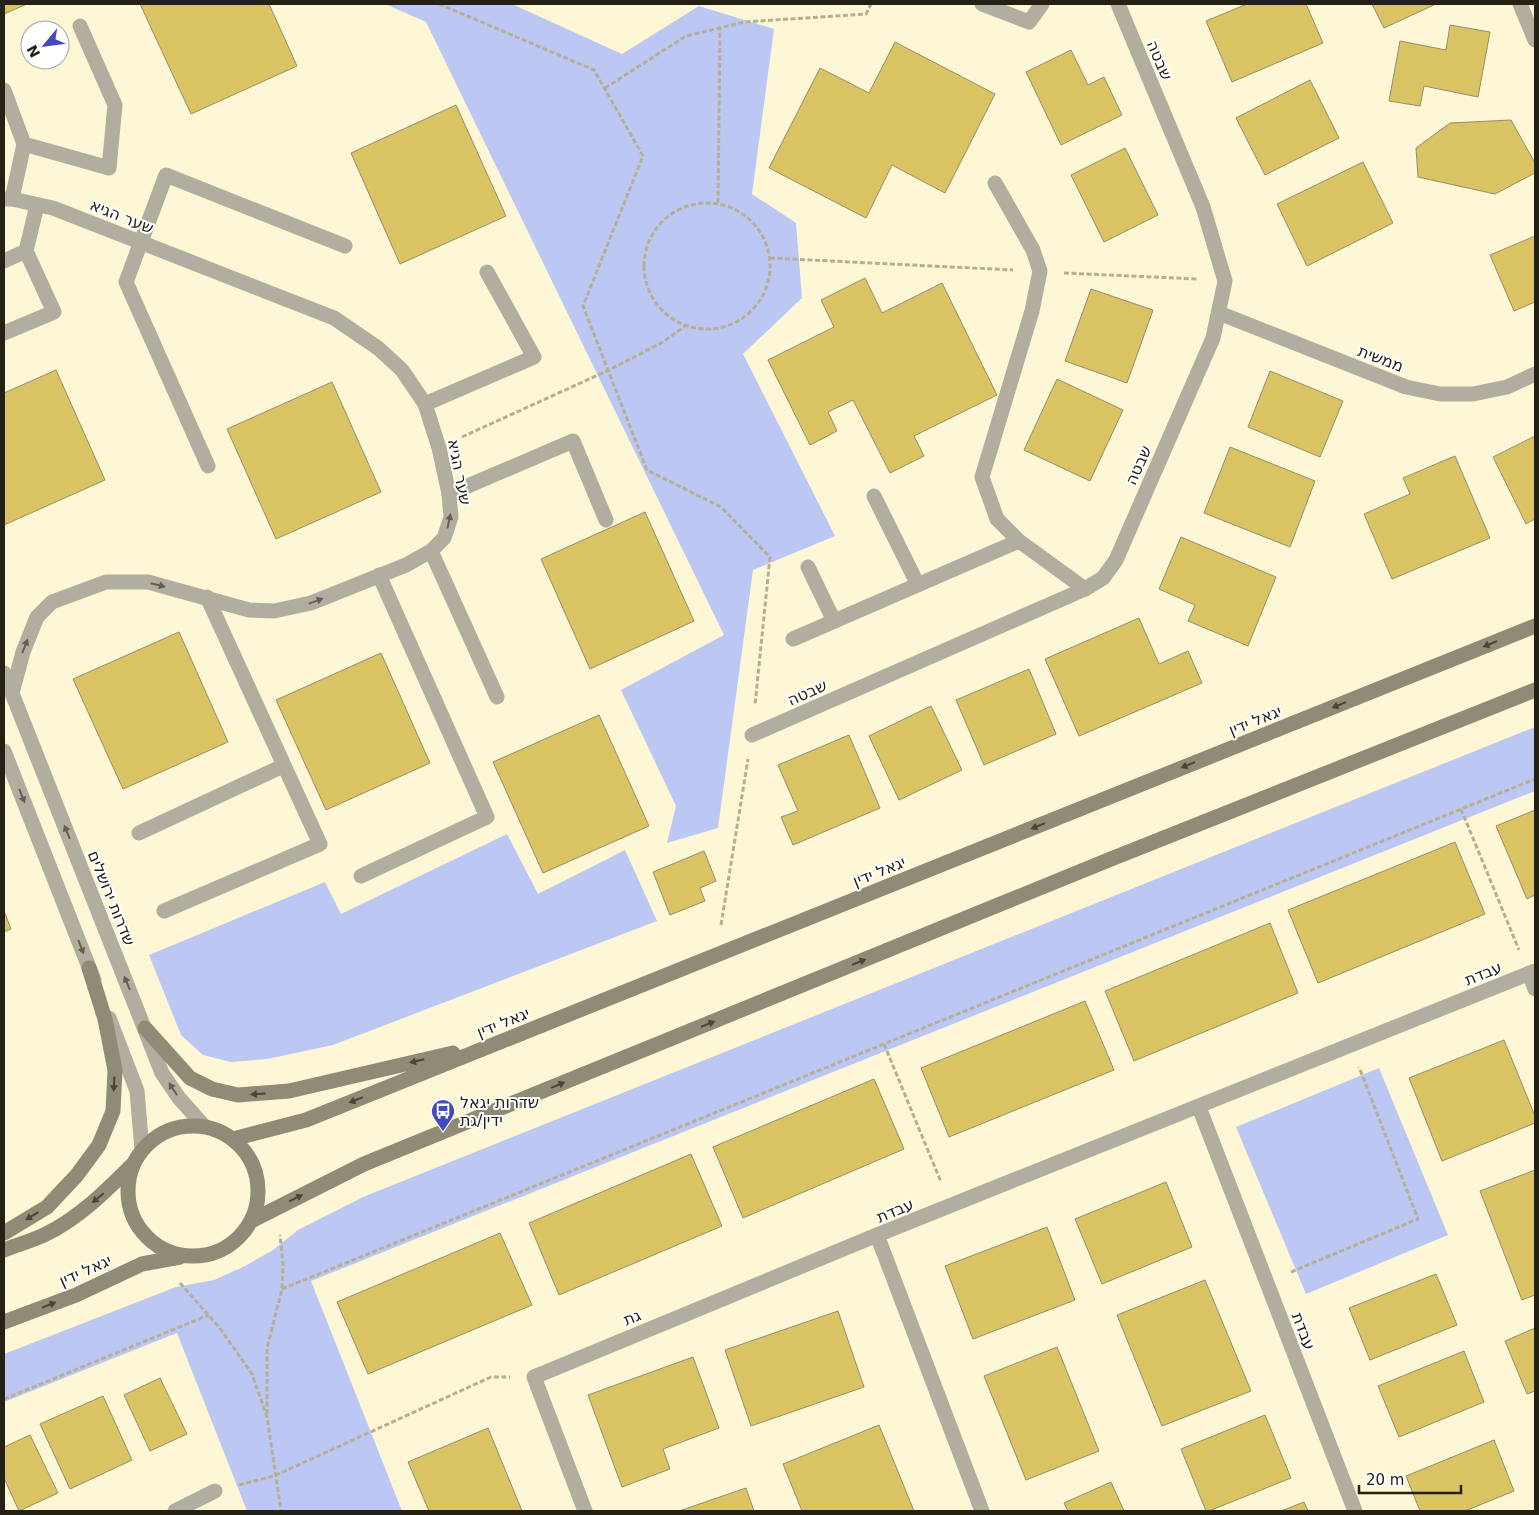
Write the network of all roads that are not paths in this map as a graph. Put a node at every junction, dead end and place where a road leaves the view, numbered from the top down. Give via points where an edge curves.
1 (982, 4) edge
2 (1042, 4) edge
3 (1118, 4) edge
4 (1520, 4) edge
5 (80, 26) dead end
6 (1535, 40) edge
7 (4, 90) edge
8 (24, 144) junction
9 (995, 183) dead end
10 (8, 199) edge
11 (37, 205) junction
12 (141, 243) junction
13 (345, 246) dead end
14 (26, 251) junction
15 (4, 261) edge
16 (487, 272) dead end
17 (1219, 313) junction
18 (4, 333) edge
19 (1535, 374) edge
20 (426, 404) junction
21 (208, 466) dead end
22 (449, 494) junction
23 (874, 496) dead end
24 (606, 520) dead end
25 (1019, 541) junction
26 (431, 551) junction
27 (808, 567) dead end
28 (380, 575) junction
29 (918, 585) junction
30 (1085, 589) junction
31 (207, 598) junction
32 (834, 621) junction
33 (1535, 626) edge
34 (792, 639) dead end
35 (4, 672) edge
36 (1535, 690) edge
37 (12, 693) junction
38 (497, 697) dead end
39 (752, 735) road end
40 (4, 751) edge
41 (283, 766) junction
42 (138, 832) dead end
43 (362, 876) dead end
44 (164, 911) dead end
45 (89, 968) junction
46 (1532, 972) edge
47 (1535, 989) edge
48 (145, 1028) junction
49 (498, 1043) junction
50 (1199, 1107) junction
51 (204, 1126) junction
52 (233, 1139) junction
53 (142, 1150) junction
54 (133, 1164) junction
55 (253, 1220) junction
56 (4, 1232) edge
57 (877, 1235) junction
58 (4, 1250) edge
59 (183, 1256) junction
60 (4, 1322) edge
61 (215, 1491) road end
62 (175, 1511) edge
63 (585, 1511) edge
64 (982, 1511) edge
65 (1356, 1511) edge

1 - 2 street via 1029,22
3 - 17 street, שבטה via 1203,207 1226,281
4 - 6 street
5 - 8 street via 115,105 108,168
7 - 8 street
8 - 10 street
9 - 25 street via 1033,250 1040,271 1032,311 982,477 997,519
10 - 11 street, שער הגיא
11 - 12 street, שער הגיא via 53,208
11 - 14 street
12 - 13 street via 166,175
12 - 20 street, שער הגיא via 334,318 378,348 402,370
12 - 21 street via 126,282
14 - 15 street
14 - 18 street via 54,312
16 - 20 street via 534,357
17 - 19 street, ממשית via 1406,386 1440,394 1482,393 1507,387
17 - 30 street, שבטה via 1213,338 1116,560 1103,578
20 - 22 street, שער הגיא
22 - 24 street via 573,441
26 -> 22 street, שער הגיא via 444,538 450,516
23 - 29 street
25 - 29 street
25 - 30 street
26 - 28 street, שער הגיא
26 - 38 street
27 - 32 street
31 -> 28 street, שער הגיא via 250,610 274,611 311,603
28 - 43 street via 487,817
29 - 32 street
30 - 39 street, שבטה
37 -> 31 street, שער הגיא via 37,617 52,602 106,582 148,582
31 - 41 street
32 - 34 street
33 -> 49 main road, יגאל ידין
35 - 37 street, שדרות ירושלים
55 -> 36 main road via 364,1164
48 -> 37 street, שדרות ירושלים
40 -> 45 street
41 - 42 street
41 - 44 street via 320,844
45 - 53 street via 138,1091
45 -> 56 main road via 106,1020 115,1070 113,1111 99,1145 78,1175 47,1206
46 - 47 street
46 - 50 street, עבדת
49 -> 48 main road via 289,1090 238,1095 212,1089 190,1078
51 -> 48 street, שדרות ירושלים via 162,1073
49 -> 52 main road, יגאל ידין via 306,1120
50 - 57 street, עבדת
50 - 65 street, עבדת
51 - 52 main road
51 - 53 main road via 170,1130 154,1138
52 - 55 main road via 248,1156 257,1176 258,1198
53 - 54 main road
54 -> 58 main road via 78,1213 45,1234
54 - 59 main road via 128,1183 129,1204 136,1222 148,1238 164,1250
55 - 59 main road via 240,1237 224,1249 204,1256
57 - 63 street, גת via 534,1377
57 - 64 street, עבדת
60 -> 59 main road, יגאל ידין via 76,1295 142,1264
61 - 62 street

